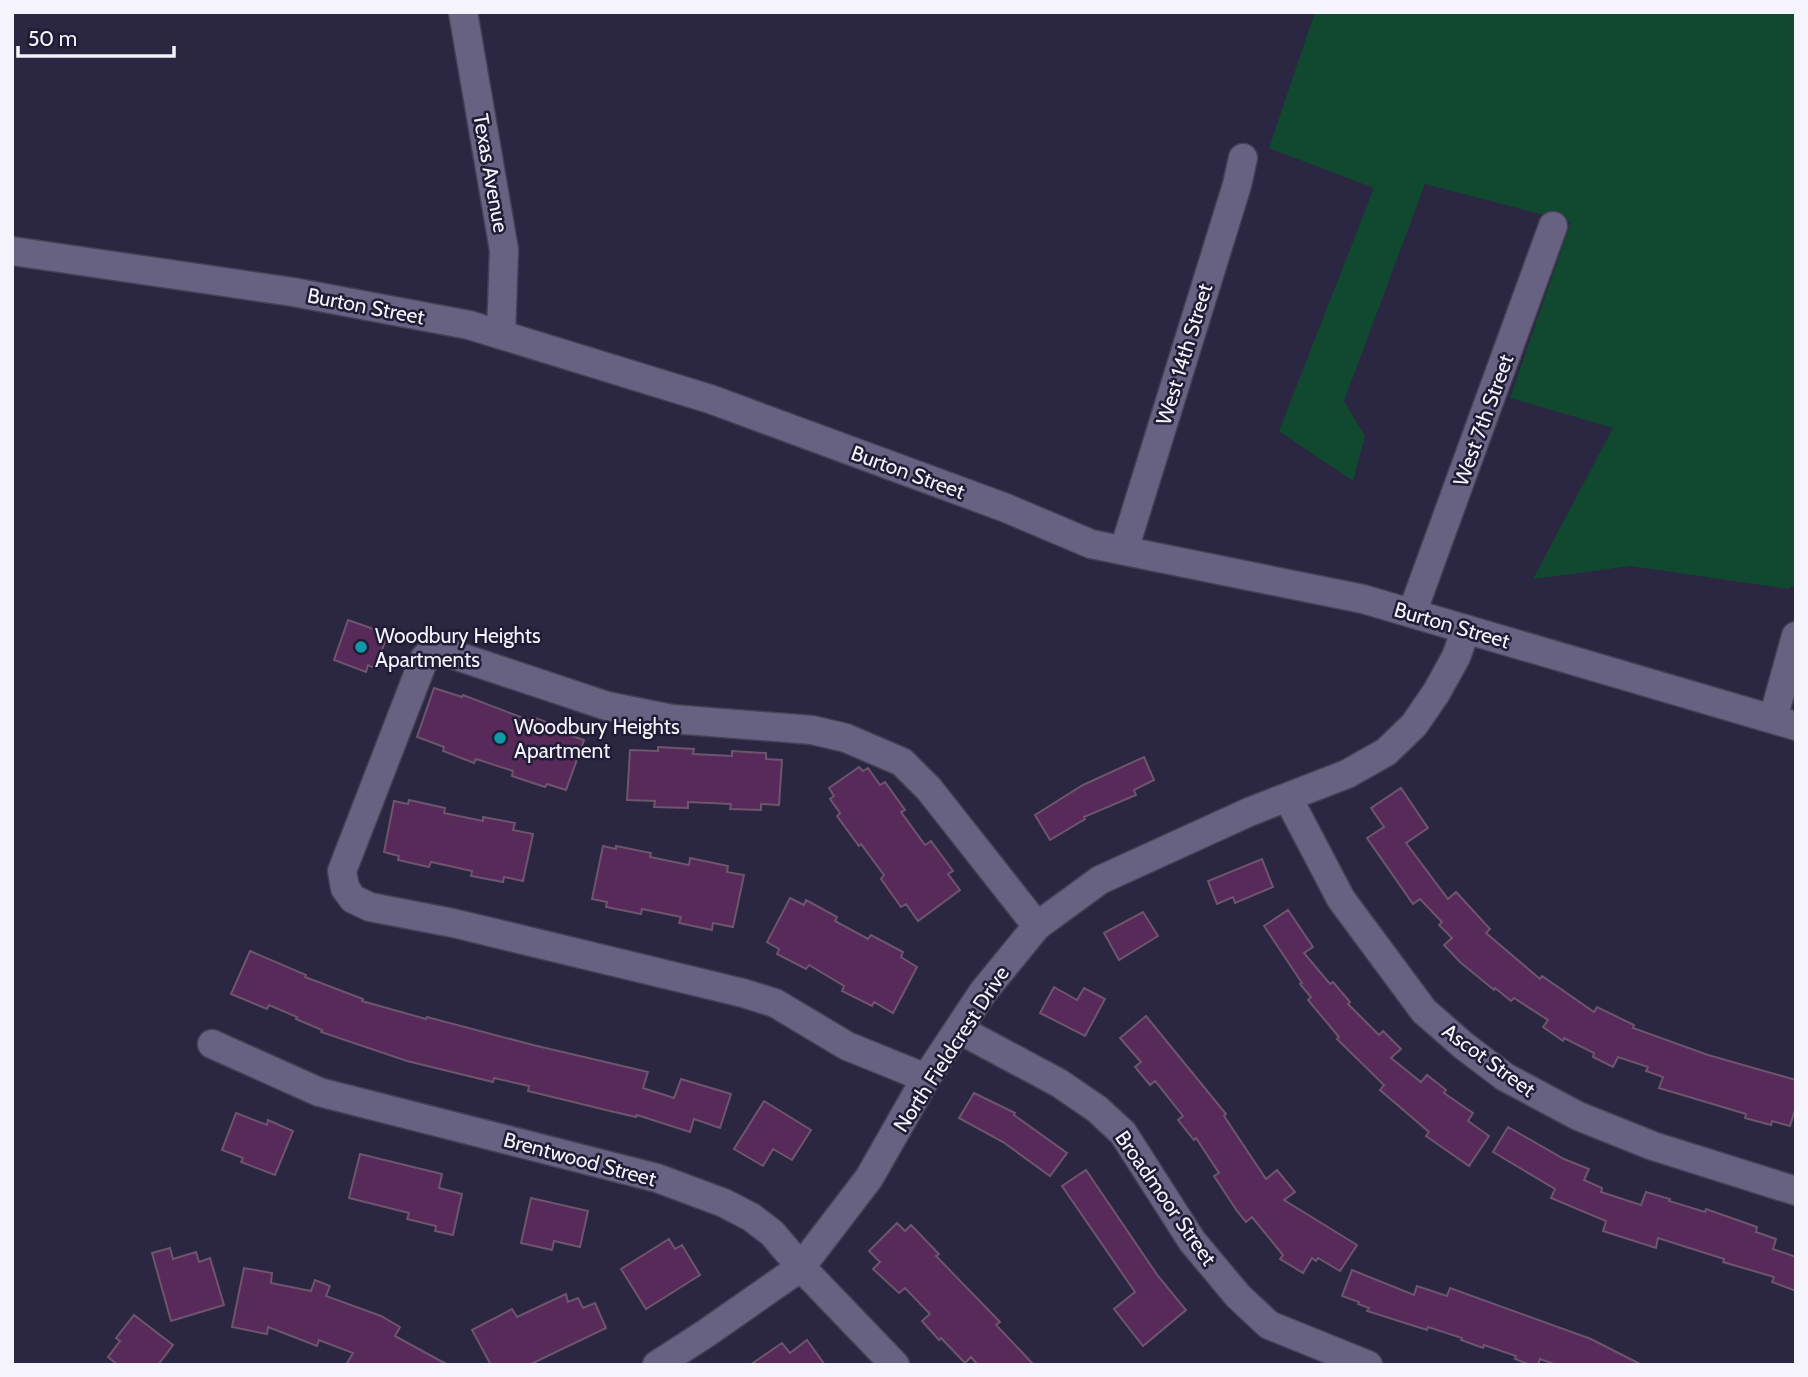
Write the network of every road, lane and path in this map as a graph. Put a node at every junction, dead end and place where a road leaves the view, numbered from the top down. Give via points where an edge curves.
1 (463, 12) edge
2 (1242, 158) dead end
3 (1553, 226) dead end
4 (12, 251) edge
5 (501, 335) junction
6 (1124, 550) junction
7 (1412, 613) junction
8 (1466, 629) junction
9 (1796, 635) edge
10 (1784, 722) edge
11 (1288, 798) junction
12 (1037, 926) junction
13 (960, 1030) junction
14 (212, 1044) dead end
15 (926, 1079) junction
16 (1796, 1191) edge
17 (801, 1267) junction
18 (657, 1365) edge
19 (895, 1365) edge
20 (1368, 1365) edge

1 - 5 street, Texas Avenue via 504,250
2 - 6 street, West 14th Street
3 - 7 street, West 7th Street
4 - 5 street, Burton Street via 293,292
5 - 6 street, Burton Street via 709,399 1091,544
6 - 7 street, Burton Street
7 - 8 street, Burton Street
8 - 10 street, Burton Street
8 - 11 street, North Fieldcrest Drive via 1436,693 1414,725 1386,752
9 - 10 street
11 - 12 street, North Fieldcrest Drive via 1100,880
11 - 16 street, Ascot Street via 1341,899 1424,1011 1464,1046 1505,1077 1578,1116 1653,1146
12 - 13 street, North Fieldcrest Drive via 983,992
12 - 15 street via 929,789 902,762 846,738 812,730 672,719 607,706 448,653 432,651 424,659 342,871 353,899 370,907 753,996 775,1003 847,1045
13 - 15 street, North Fieldcrest Drive
13 - 20 street, Broadmoor Street via 1059,1083 1123,1133 1192,1241 1269,1325
14 - 17 street, Brentwood Street via 319,1093 657,1178 724,1203 772,1233
15 - 17 street, North Fieldcrest Drive via 869,1178
17 - 18 street, North Fieldcrest Drive
17 - 19 street, Brentwood Street

